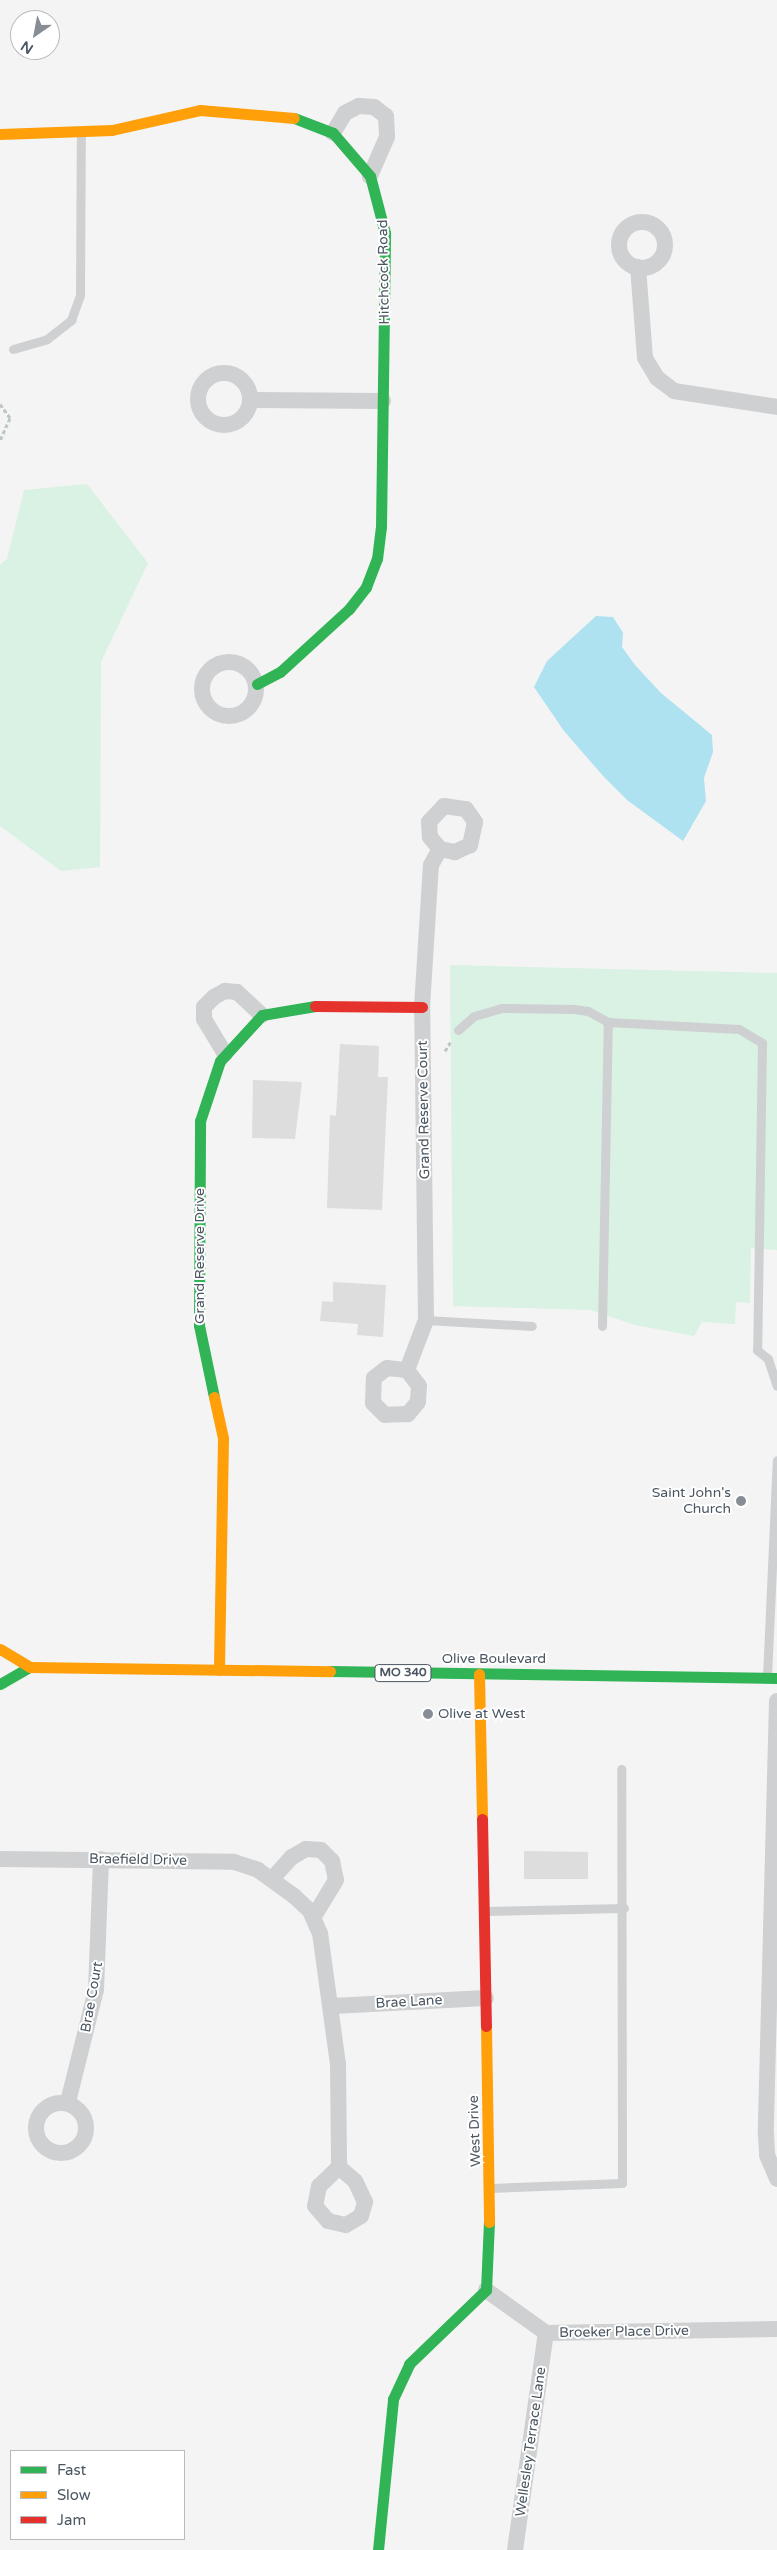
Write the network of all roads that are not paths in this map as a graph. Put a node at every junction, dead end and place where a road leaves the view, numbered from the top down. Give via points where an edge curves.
1 (81, 131) junction
2 (333, 133) junction
3 (0, 134) edge
4 (370, 176) junction
5 (638, 267) dead end
6 (13, 349) dead end
7 (250, 400) dead end
8 (383, 401) junction
9 (777, 407) edge
10 (257, 684) dead end
11 (440, 849) dead end
12 (422, 1007) junction
13 (262, 1015) junction
14 (608, 1022) junction
15 (458, 1030) dead end
16 (225, 1054) junction
17 (426, 1320) junction
18 (532, 1326) dead end
19 (602, 1326) dead end
20 (407, 1370) dead end
21 (777, 1386) edge
22 (777, 1460) edge
23 (0, 1649) edge
24 (30, 1667) junction
25 (219, 1670) junction
26 (479, 1674) junction
27 (772, 1677) edge
28 (0, 1684) edge
29 (777, 1701) edge
30 (621, 1769) dead end
31 (0, 1859) edge
32 (101, 1859) junction
33 (272, 1879) junction
34 (624, 1908) junction
35 (484, 1911) junction
36 (313, 1918) junction
37 (774, 1995) edge
38 (486, 1998) junction
39 (333, 2006) junction
40 (68, 2102) dead end
41 (339, 2166) dead end
42 (777, 2179) edge
43 (491, 2188) junction
44 (486, 2290) junction
45 (777, 2329) edge
46 (546, 2333) junction
47 (378, 2550) edge
48 (515, 2550) edge

1 - 2 street, Hitchcock Road via 130,128 200,110 266,113 307,121
1 - 3 street, Hitchcock Road
1 - 6 lane via 80,295 71,320 47,339
2 - 4 street, Hitchcock Road
2 - 4 street via 345,113 358,106 374,107 386,116 387,137
4 - 8 street, Hitchcock Road via 385,233
5 - 9 street via 644,358 657,378 681,392
7 - 8 street
8 - 10 street, Hitchcock Road via 381,527 377,559 366,587 319,638 280,672
11 - 12 street, Grand Reserve Court via 431,865
12 - 13 street via 324,1004
12 - 17 street, Grand Reserve Court
13 - 16 street, Grand Reserve Drive
13 - 16 street via 237,992 225,991 204,1007 204,1019
14 - 15 lane via 588,1011 502,1008 474,1016
14 - 19 lane
14 - 21 lane via 716,1025 739,1029 762,1043 757,1350 768,1359
16 - 25 street, Grand Reserve Drive via 200,1130 199,1325 223,1438
17 - 18 lane
17 - 20 street, Grand Reserve Court
22 - 27 lane
23 - 24 street
24 - 25 street, Olive Boulevard / MO 340
24 - 28 street
25 - 26 street, Olive Boulevard / MO 340
26 - 27 street, Olive Boulevard / MO 340
26 - 35 street, West Drive
29 - 37 street
30 - 34 lane
31 - 32 street, Braefield Drive
32 - 33 street, Braefield Drive via 234,1862
32 - 40 street, Brae Court via 96,1990
33 - 36 street, Braefield Drive
33 - 36 street via 292,1857 306,1849 321,1850 332,1861 336,1880
34 - 35 lane
34 - 43 lane via 622,2183
35 - 38 street, West Drive
36 - 39 street, Braefield Drive via 320,1933
37 - 42 street via 766,2134 768,2155
38 - 39 street, Brae Lane
38 - 43 street, West Drive
39 - 41 street, Braefield Drive
43 - 44 street, West Drive
44 - 46 street, Broeker Place Drive
44 - 47 street via 409,2364 400,2380 393,2399
45 - 46 street, Broeker Place Drive
46 - 48 street, Wellesley Terrace Lane

